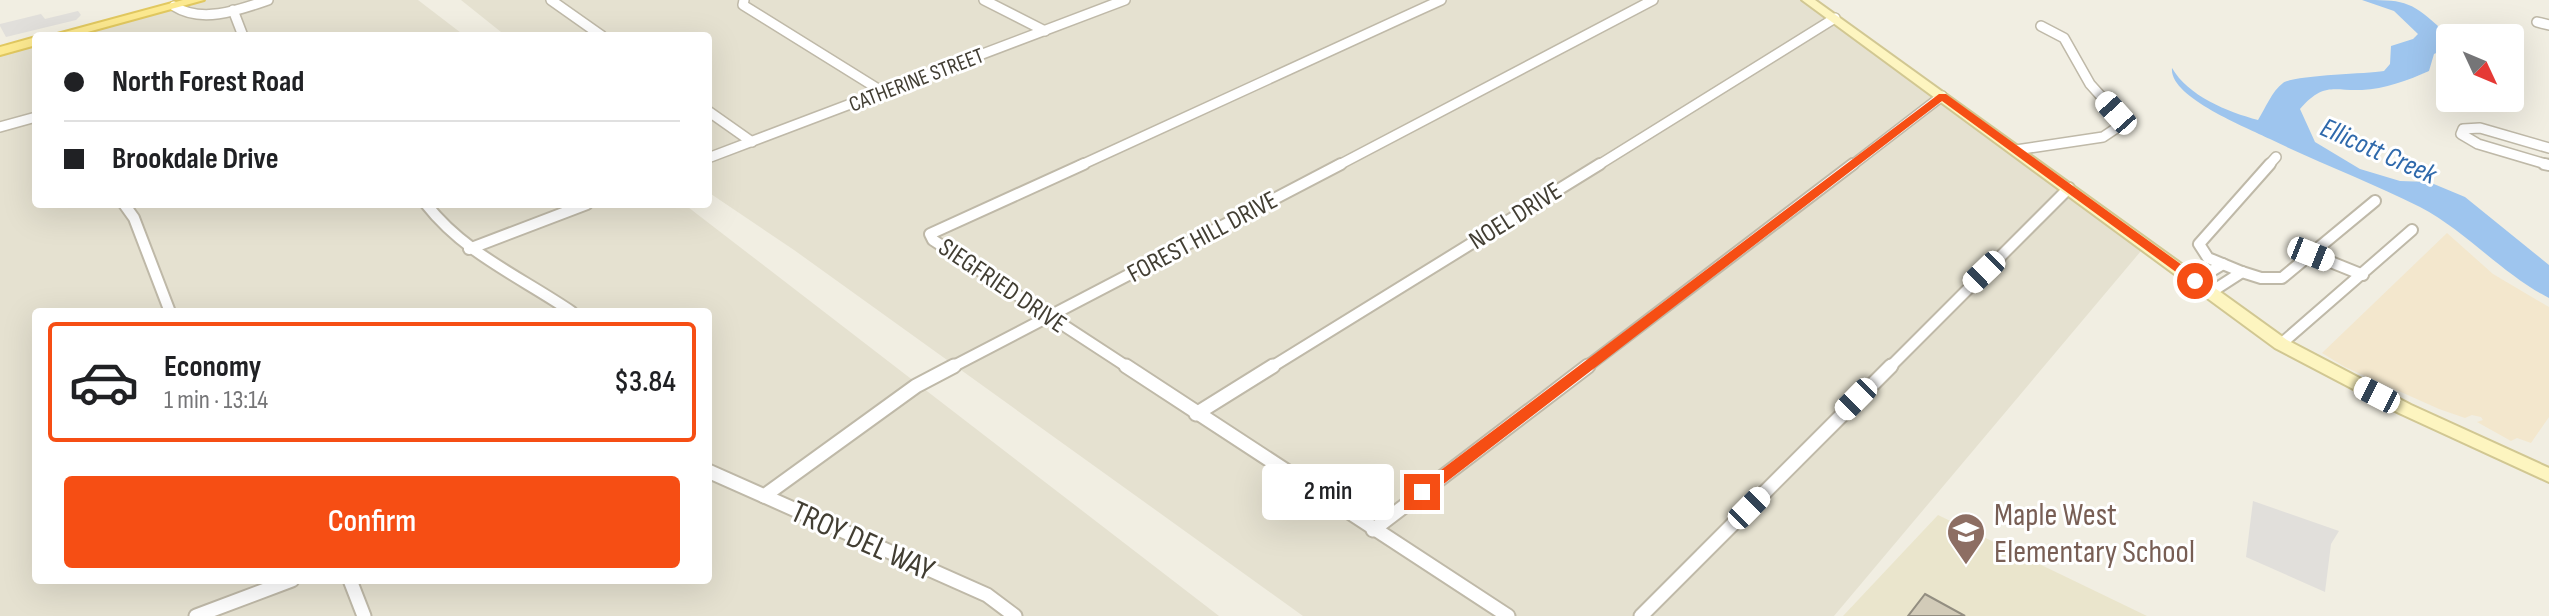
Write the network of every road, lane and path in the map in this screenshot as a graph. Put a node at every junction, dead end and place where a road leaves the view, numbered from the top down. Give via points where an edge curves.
1 (198, 0) edge
2 (268, 0) edge
3 (551, 0) edge
4 (744, 0) edge
5 (984, 0) edge
6 (1125, 0) edge
7 (1441, 0) edge
8 (1653, 0) edge
9 (1808, 0) edge
10 (174, 6) junction
11 (233, 10) junction
12 (1835, 18) junction
13 (2537, 22) dead end
14 (2549, 25) edge
15 (2041, 26) dead end
16 (1045, 31) junction
17 (73, 32) edge
18 (241, 32) edge
19 (596, 32) edge
20 (32, 42) edge
21 (0, 51) edge
22 (883, 92) junction
23 (1942, 96) junction
24 (712, 114) edge
25 (32, 118) edge
26 (0, 127) edge
27 (752, 142) junction
28 (2549, 148) edge
29 (2016, 150) junction
30 (712, 157) edge
31 (2276, 157) dead end
32 (2549, 165) edge
33 (2069, 188) junction
34 (2375, 201) dead end
35 (127, 208) edge
36 (429, 208) edge
37 (577, 208) edge
38 (2412, 230) dead end
39 (469, 249) junction
40 (2311, 254) junction
41 (2223, 264) junction
42 (2242, 272) junction
43 (2363, 275) junction
44 (2195, 281) junction
45 (2211, 292) junction
46 (168, 308) edge
47 (565, 308) edge
48 (1049, 316) junction
49 (2281, 344) junction
50 (1196, 414) junction
51 (712, 473) edge
52 (2549, 476) edge
53 (764, 496) junction
54 (1373, 530) junction
55 (281, 584) edge
56 (352, 584) edge
57 (196, 616) edge
58 (364, 616) edge
59 (1015, 616) edge
60 (1508, 616) edge
61 (1641, 616) edge

1 - 10 main road
2 - 11 street
3 - 19 street
4 - 22 street via 743,5
5 - 16 street
6 - 16 street, CATHERINE STREET
7 - 48 street, SIEGFRIED DRIVE via 930,234
8 - 48 street, FOREST HILL DRIVE
9 - 12 street
10 - 11 street via 186,15
10 - 17 main road
11 - 18 street
12 - 23 street
12 - 50 street, NOEL DRIVE
13 - 14 street
15 - 29 street via 2064,38 2090,84 2116,113 2118,127 2103,137
16 - 22 street, CATHERINE STREET
20 - 21 main road
22 - 27 street, CATHERINE STREET
23 - 29 street
23 - 54 street
24 - 27 street
25 - 26 street
27 - 30 street, CATHERINE STREET
28 - 32 street via 2480,128 2463,129 2461,134
29 - 33 street
31 - 41 street via 2199,244 2208,258
33 - 44 street
33 - 61 street
34 - 40 street
35 - 46 street
36 - 39 street
37 - 39 street
38 - 43 street
39 - 47 street
40 - 42 street via 2282,278
40 - 43 street
41 - 42 street
41 - 44 street
42 - 45 street
43 - 49 street
44 - 45 street
45 - 49 street
48 - 50 street, SIEGFRIED DRIVE
48 - 53 street, FOREST HILL DRIVE via 916,386
49 - 52 street
50 - 54 street, SIEGFRIED DRIVE
51 - 53 street, TROY DEL WAY
53 - 59 street, TROY DEL WAY via 987,595
54 - 60 street, SIEGFRIED DRIVE
55 - 57 street
56 - 58 street

